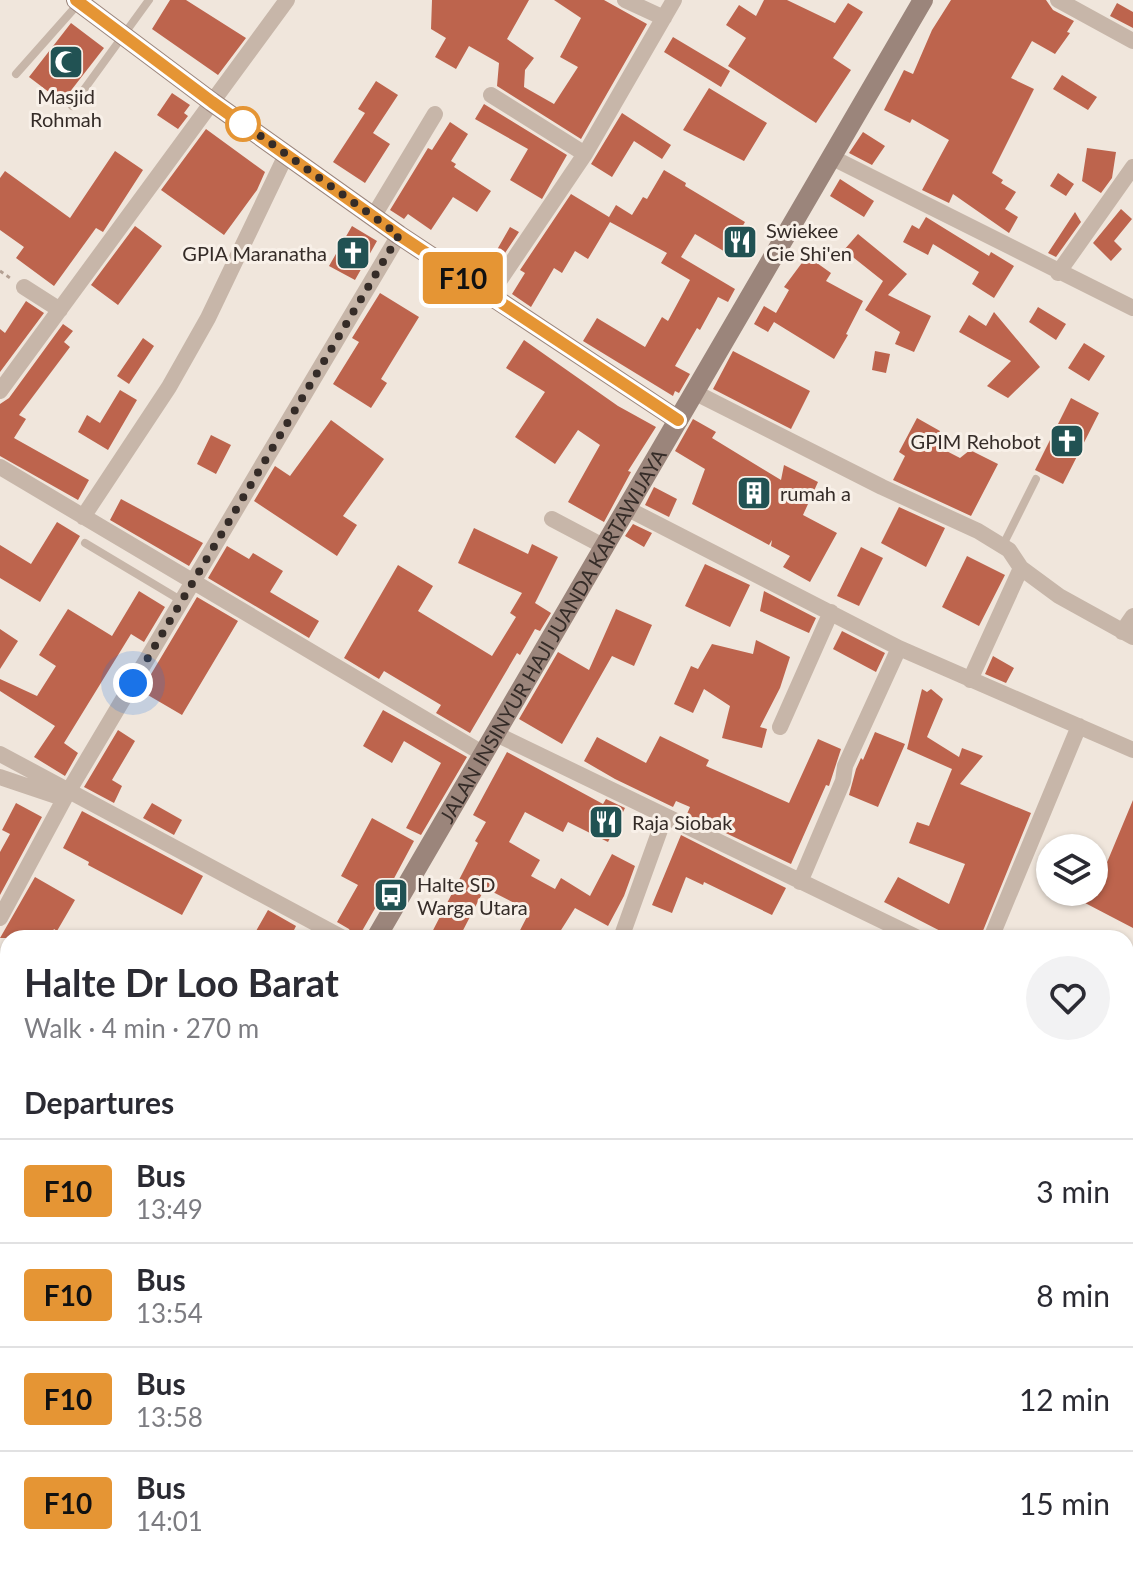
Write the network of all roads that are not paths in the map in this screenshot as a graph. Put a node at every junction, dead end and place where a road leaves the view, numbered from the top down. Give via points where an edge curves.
1 (149, 0) edge
2 (287, 0) edge
3 (625, 0) edge
4 (674, 0) edge
5 (923, 0) edge
6 (1058, 0) edge
7 (78, 1) edge
8 (664, 18) junction
9 (125, 37) junction
10 (1133, 41) edge
11 (16, 74) dead end
12 (491, 95) dead end
13 (212, 102) junction
14 (72, 106) dead end
15 (435, 114) dead end
16 (585, 154) junction
17 (286, 155) junction
18 (831, 157) junction
19 (1133, 167) edge
20 (373, 217) junction
21 (399, 235) junction
22 (1058, 273) junction
23 (24, 287) dead end
24 (489, 296) junction
25 (1133, 308) edge
26 (60, 310) junction
27 (0, 391) edge
28 (694, 392) junction
29 (678, 420) junction
30 (0, 467) edge
31 (1036, 479) dead end
32 (628, 509) junction
33 (83, 517) junction
34 (552, 519) dead end
35 (85, 543) dead end
36 (1002, 546) junction
37 (605, 547) junction
38 (1021, 568) junction
39 (193, 582) junction
40 (182, 601) junction
41 (831, 612) junction
42 (1133, 616) edge
43 (1128, 634) edge
44 (899, 648) junction
45 (970, 680) junction
46 (1079, 726) junction
47 (780, 727) dead end
48 (494, 733) junction
49 (1133, 750) edge
50 (482, 753) junction
51 (0, 754) edge
52 (0, 777) edge
53 (66, 796) junction
54 (665, 816) junction
55 (800, 882) junction
56 (0, 918) edge
57 (327, 930) edge
58 (381, 930) edge
59 (624, 930) edge
60 (901, 930) edge
61 (994, 930) edge

1 - 9 lane
2 - 13 street
3 - 8 street
4 - 8 street
5 - 18 main road, JALAN INSINYUR HAJI JUANDA KARTAWIJAYA
6 - 10 street
7 - 9 main road
7 - 11 lane
8 - 16 street
9 - 13 main road
9 - 14 lane
12 - 16 street
13 - 17 main road
13 - 26 street
15 - 20 street
16 - 24 street
17 - 20 main road
17 - 33 street via 185,359
18 - 22 street
18 - 28 main road, JALAN INSINYUR HAJI JUANDA KARTAWIJAYA
19 - 22 street
20 - 21 main road
21 - 24 main road
21 - 39 street
22 - 25 street
23 - 26 street
24 - 29 main road
26 - 27 street
28 - 29 main road, JALAN INSINYUR HAJI JUANDA KARTAWIJAYA
28 - 36 street
29 - 32 main road, JALAN INSINYUR HAJI JUANDA KARTAWIJAYA
30 - 33 street
31 - 36 lane
32 - 37 main road, JALAN INSINYUR HAJI JUANDA KARTAWIJAYA
32 - 41 street
33 - 39 street
34 - 37 street
35 - 40 lane
36 - 38 street
37 - 48 main road, JALAN INSINYUR HAJI JUANDA KARTAWIJAYA
38 - 43 street
38 - 45 street
39 - 40 street
39 - 50 street
40 - 53 street
41 - 44 street
41 - 47 street
42 - 43 street
44 - 45 street
44 - 55 street
45 - 46 street
46 - 49 street
46 - 61 street
48 - 50 main road, JALAN INSINYUR HAJI JUANDA KARTAWIJAYA
48 - 54 street
50 - 58 main road, JALAN INSINYUR HAJI JUANDA KARTAWIJAYA
51 - 53 street
52 - 53 street
53 - 56 street
53 - 57 street
54 - 55 street
54 - 59 street
55 - 60 street

